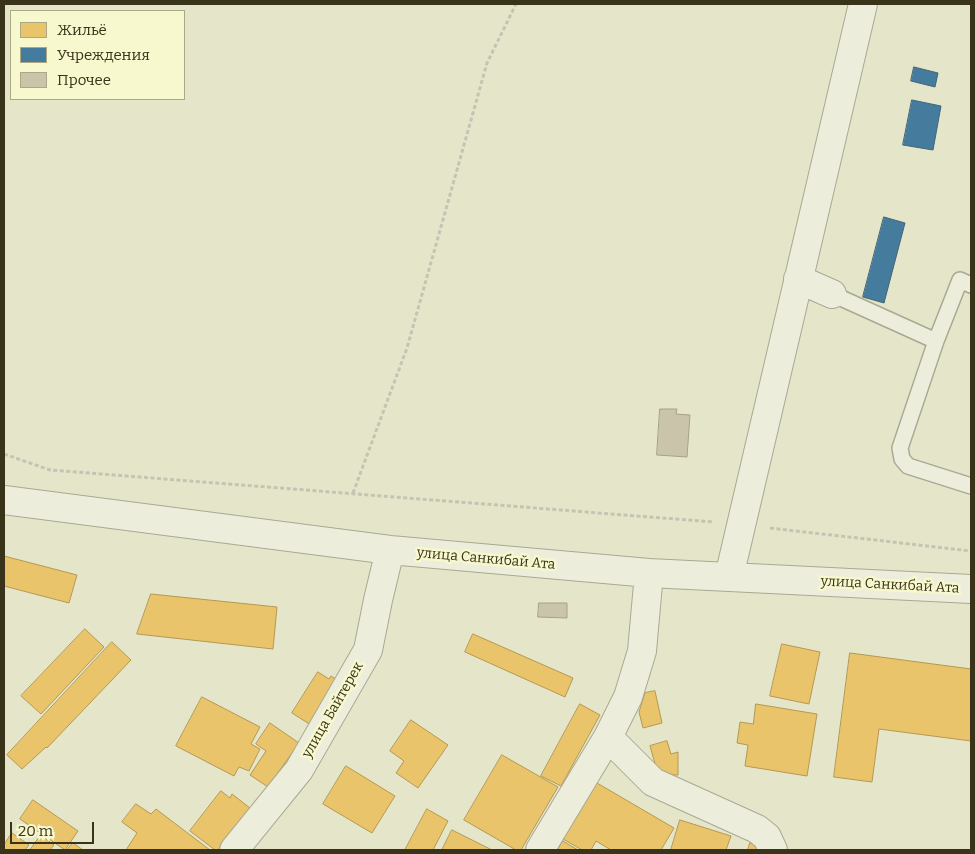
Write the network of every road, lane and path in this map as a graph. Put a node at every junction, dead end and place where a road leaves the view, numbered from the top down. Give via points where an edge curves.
1 (516, 4) edge
2 (863, 4) edge
3 (798, 279) junction
4 (971, 285) edge
5 (832, 294) joint
6 (936, 341) junction
7 (4, 454) edge
8 (971, 486) edge
9 (353, 493) junction
10 (4, 500) edge
11 (741, 524) junction
12 (390, 550) junction
13 (971, 551) edge
14 (649, 573) junction
15 (729, 577) junction
16 (971, 589) edge
17 (608, 737) junction
18 (234, 850) edge
19 (540, 850) edge
20 (773, 850) edge

1 - 9 path via 487,63 407,348
2 - 3 street
3 - 5 street
3 - 11 street
4 - 6 lane via 960,280
5 - 6 lane
6 - 8 lane via 900,448 902,459 908,466
7 - 9 path via 50,470
9 - 11 path
10 - 12 street, улица Санкибай Ата
11 - 13 path
11 - 15 street
12 - 14 street, улица Санкибай Ата
12 - 18 street, улица Байтерек via 368,650 299,770
14 - 15 street, улица Санкибай Ата
14 - 17 street via 642,651 628,697
15 - 16 street, улица Санкибай Ата
17 - 19 street
17 - 20 street via 653,782 757,829 767,837

